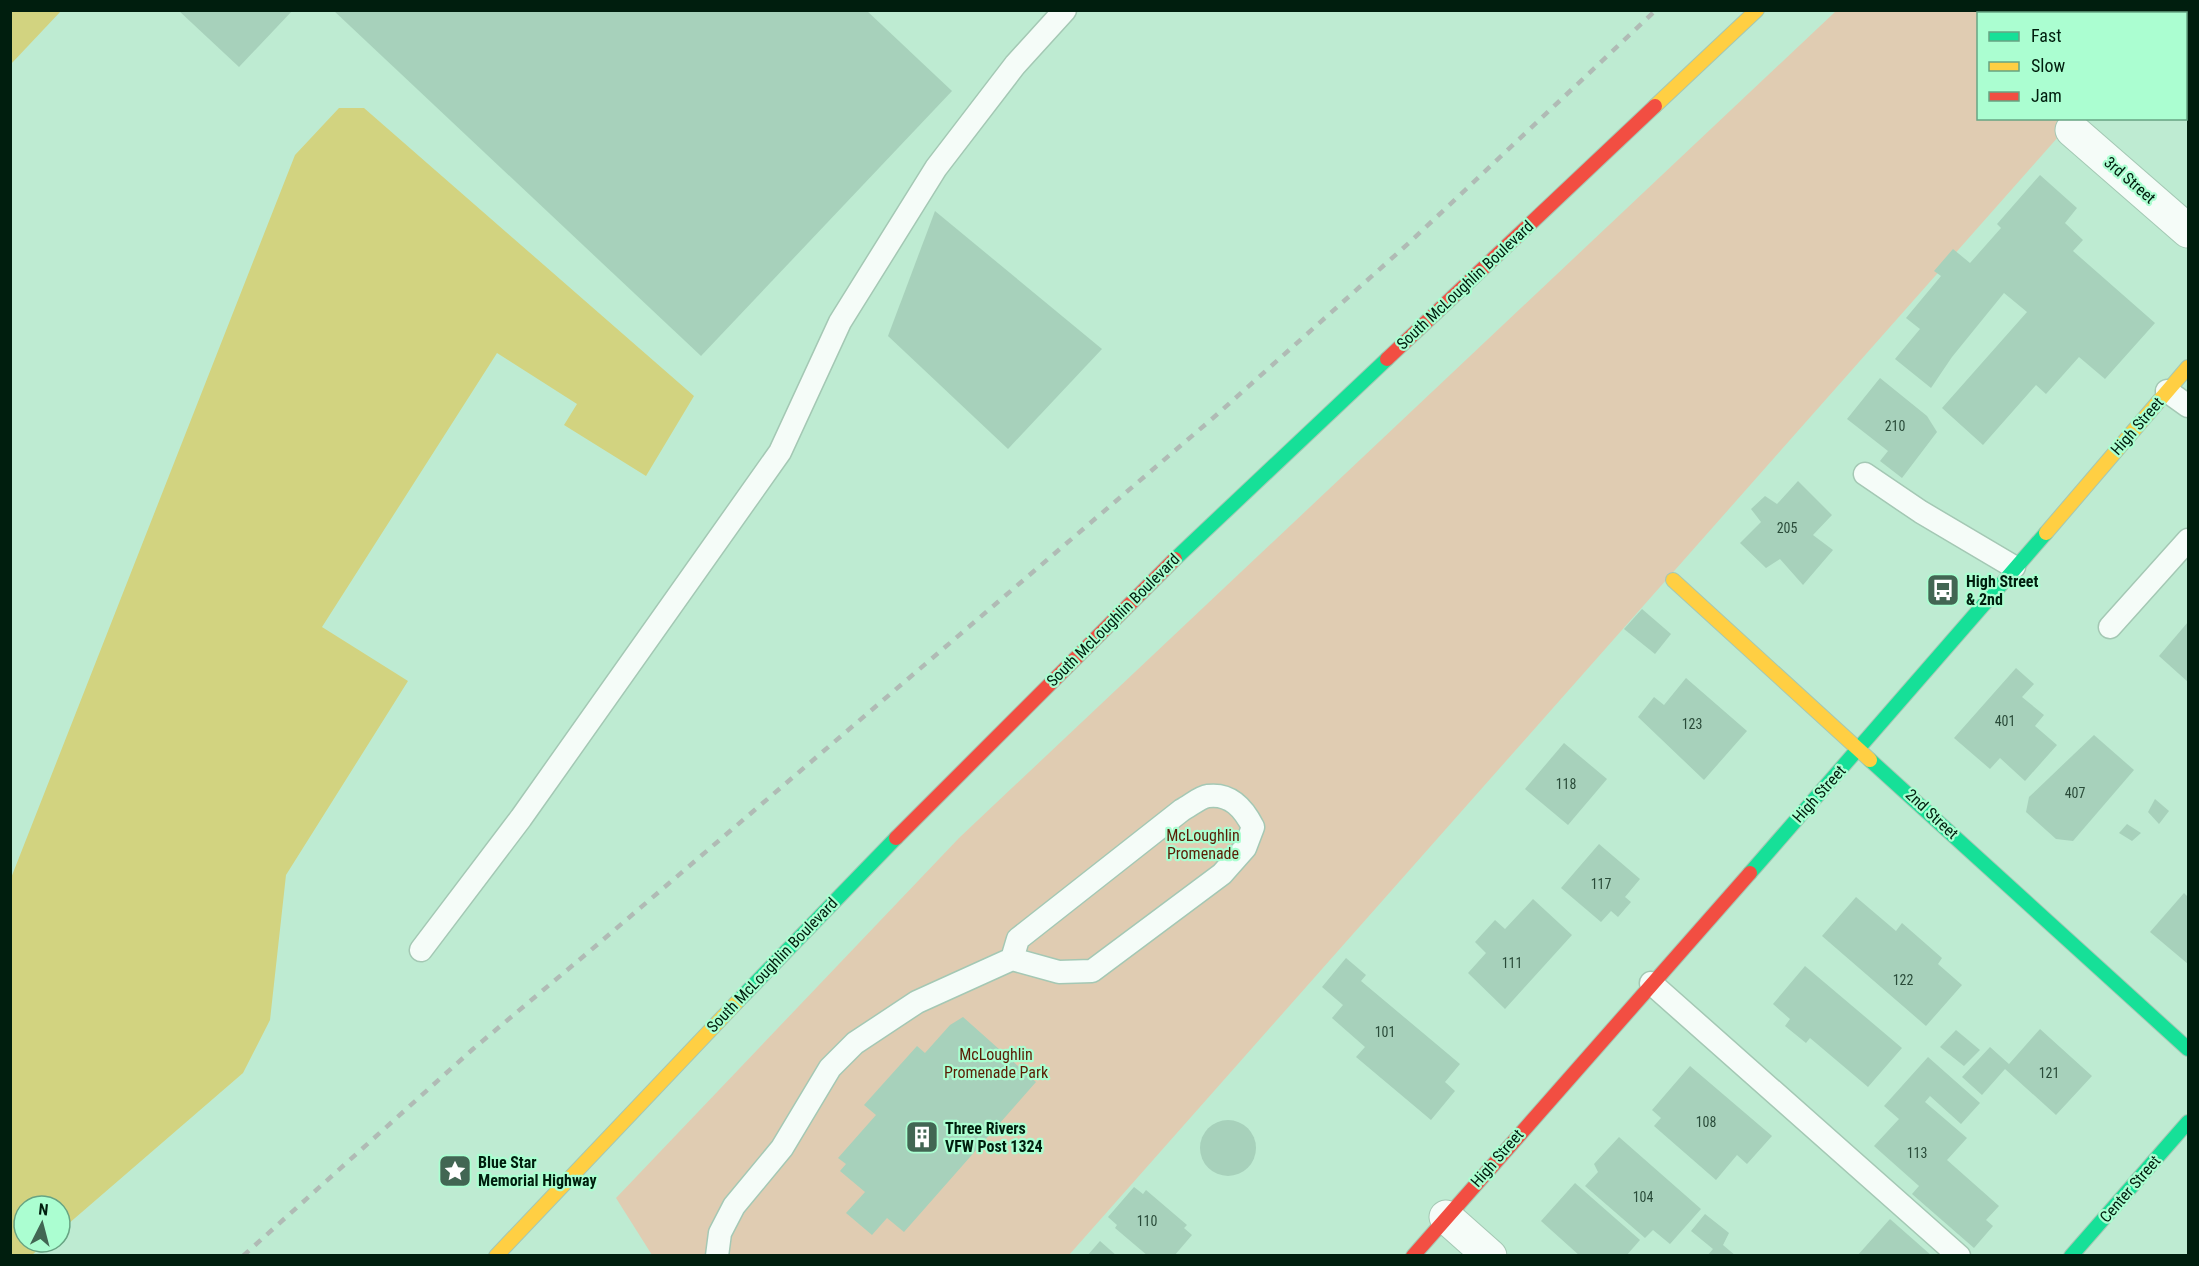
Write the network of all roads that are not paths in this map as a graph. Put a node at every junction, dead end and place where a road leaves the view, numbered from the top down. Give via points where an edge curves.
1 (1065, 10) edge
2 (1757, 10) edge
3 (2072, 130) dead end
4 (2188, 231) edge
5 (2188, 367) edge
6 (2167, 391) junction
7 (2188, 406) edge
8 (1865, 474) dead end
9 (2188, 540) edge
10 (2014, 567) junction
11 (1673, 580) dead end
12 (2110, 627) dead end
13 (1859, 747) junction
14 (421, 950) dead end
15 (1012, 959) junction
16 (1651, 983) junction
17 (2188, 1049) edge
18 (2188, 1122) edge
19 (1446, 1217) junction
20 (496, 1256) edge
21 (717, 1256) edge
22 (1413, 1256) edge
23 (1490, 1256) edge
24 (1959, 1256) edge
25 (2071, 1256) edge

1 - 14 lane via 1015,65 936,168 840,322 780,452 521,818
2 - 20 main road, South McLoughlin Boulevard via 1152,581 803,932
3 - 4 street, 3rd Street
5 - 6 main road, High Street
6 - 7 lane
6 - 10 main road, High Street
8 - 10 lane
9 - 12 lane
10 - 13 main road, High Street
11 - 13 main road, 2nd Street
13 - 16 main road, High Street
13 - 17 main road, 2nd Street
15 - 15 lane via 1018,939 1182,810 1207,796 1227,797 1245,813 1253,827 1245,848 1222,874 1092,971 1059,972
15 - 21 lane via 917,1002 855,1043 830,1068 782,1148 734,1206 720,1233
16 - 19 main road, High Street
16 - 24 lane
18 - 25 main road, Center Street
19 - 22 main road, High Street
19 - 23 street

